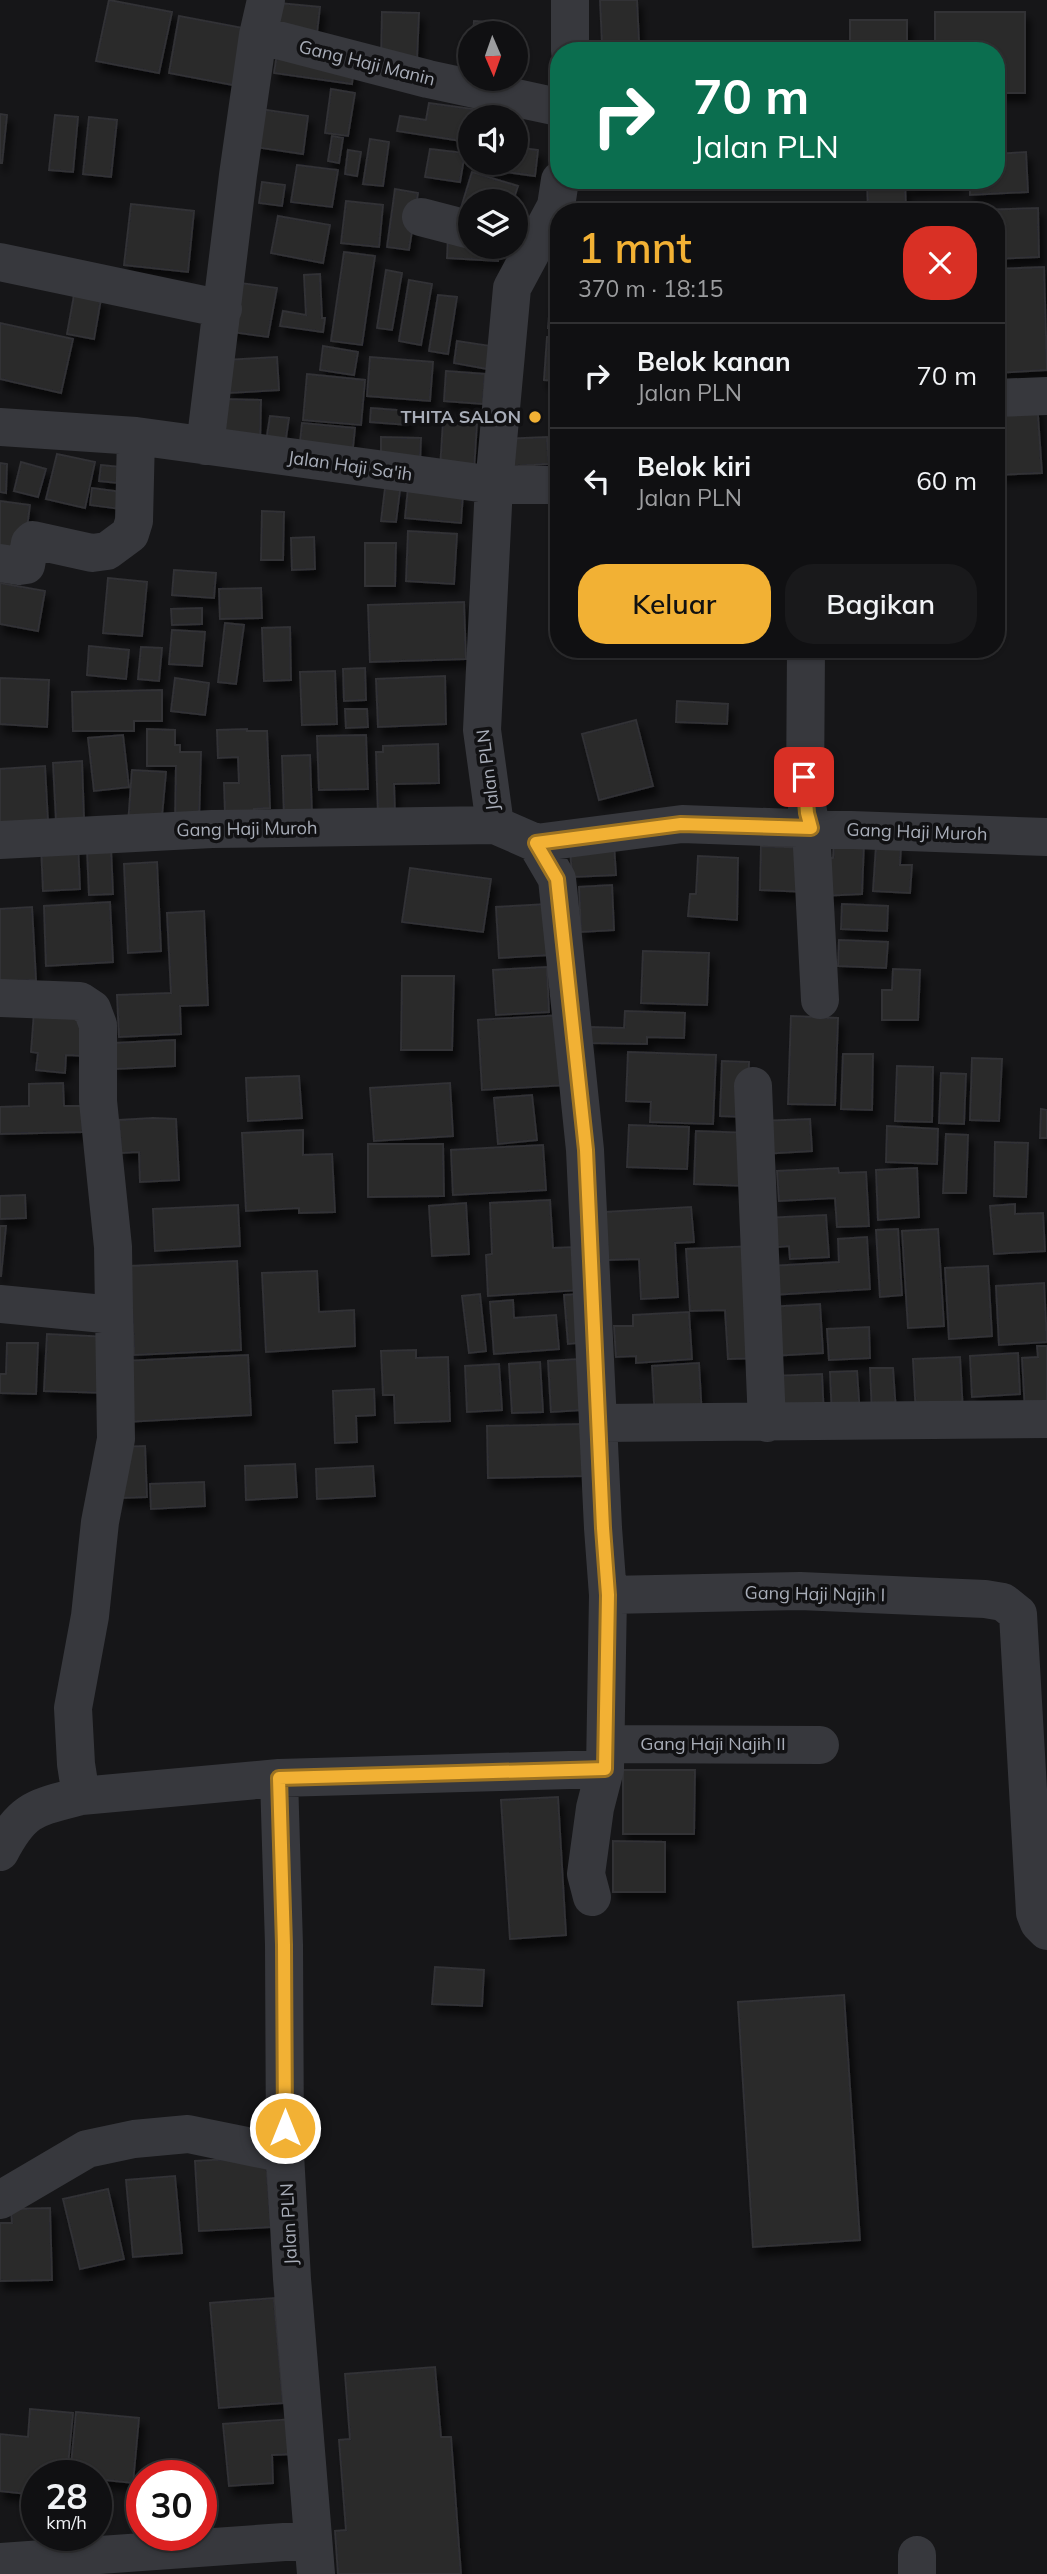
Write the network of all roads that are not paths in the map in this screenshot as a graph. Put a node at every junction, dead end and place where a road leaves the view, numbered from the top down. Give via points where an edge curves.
1 (570, 0) edge
2 (262, 17) edge
3 (570, 42) edge
4 (550, 105) edge
5 (550, 215) edge
6 (421, 218) dead end
7 (458, 227) edge
8 (528, 242) edge
9 (521, 259) edge
10 (0, 262) edge
11 (223, 309) junction
12 (1047, 396) edge
13 (1005, 398) edge
14 (0, 427) edge
15 (136, 436) junction
16 (205, 446) junction
17 (494, 485) junction
18 (550, 485) edge
19 (0, 563) edge
20 (806, 658) edge
21 (495, 825) junction
22 (811, 828) junction
23 (1047, 837) edge
24 (0, 840) edge
25 (536, 843) junction
26 (0, 998) edge
27 (820, 1000) dead end
28 (753, 1086) dead end
29 (0, 1304) edge
30 (114, 1315) junction
31 (1047, 1419) edge
32 (600, 1423) junction
33 (768, 1423) junction
34 (608, 1595) junction
35 (1033, 1613) edge
36 (820, 1745) dead end
37 (606, 1756) junction
38 (279, 1778) junction
39 (81, 1796) junction
40 (0, 1852) edge
41 (592, 1897) dead end
42 (1047, 1931) edge
43 (285, 2154) junction
44 (0, 2200) edge
45 (314, 2557) edge
46 (0, 2562) edge

1 - 3 street
2 - 4 street, Gang Haji Manin via 428,79
2 - 11 street
5 - 8 street, Jalan PLN
6 - 7 street
9 - 17 street, Jalan PLN via 512,288
10 - 11 street
11 - 16 street
12 - 13 street
14 - 15 street, Jalan Haji Sa'ih
15 - 16 street, Jalan Haji Sa'ih
15 - 19 street via 130,534 107,551 92,553 33,540 26,565
16 - 17 street, Jalan Haji Sa'ih
17 - 18 street, Jalan Haji Sa'ih
17 - 21 street, Jalan PLN via 482,730
20 - 22 street via 804,783
21 - 24 street, Gang Haji Muroh via 212,829
21 - 25 street, Jalan PLN
22 - 23 street, Gang Haji Muroh
22 - 25 street, Gang Haji Muroh via 681,824
22 - 27 street
25 - 32 street via 557,879 586,1150
26 - 30 street via 80,1001 92,1009 98,1025 98,1101 113,1247
28 - 33 street
29 - 30 street
30 - 39 street via 116,1439 73,1708
31 - 33 street
32 - 33 street
32 - 34 street
34 - 35 street, Gang Haji Najih I via 800,1591 985,1599
34 - 37 street
35 - 42 street via 1035,1913
36 - 37 street, Gang Haji Najih II
37 - 38 street
37 - 41 street via 587,1863
38 - 39 street
38 - 43 street, Jalan PLN
39 - 40 street via 31,1811 21,1818
43 - 44 street via 188,2134 135,2139 87,2149
43 - 45 street, Jalan PLN
45 - 46 street

